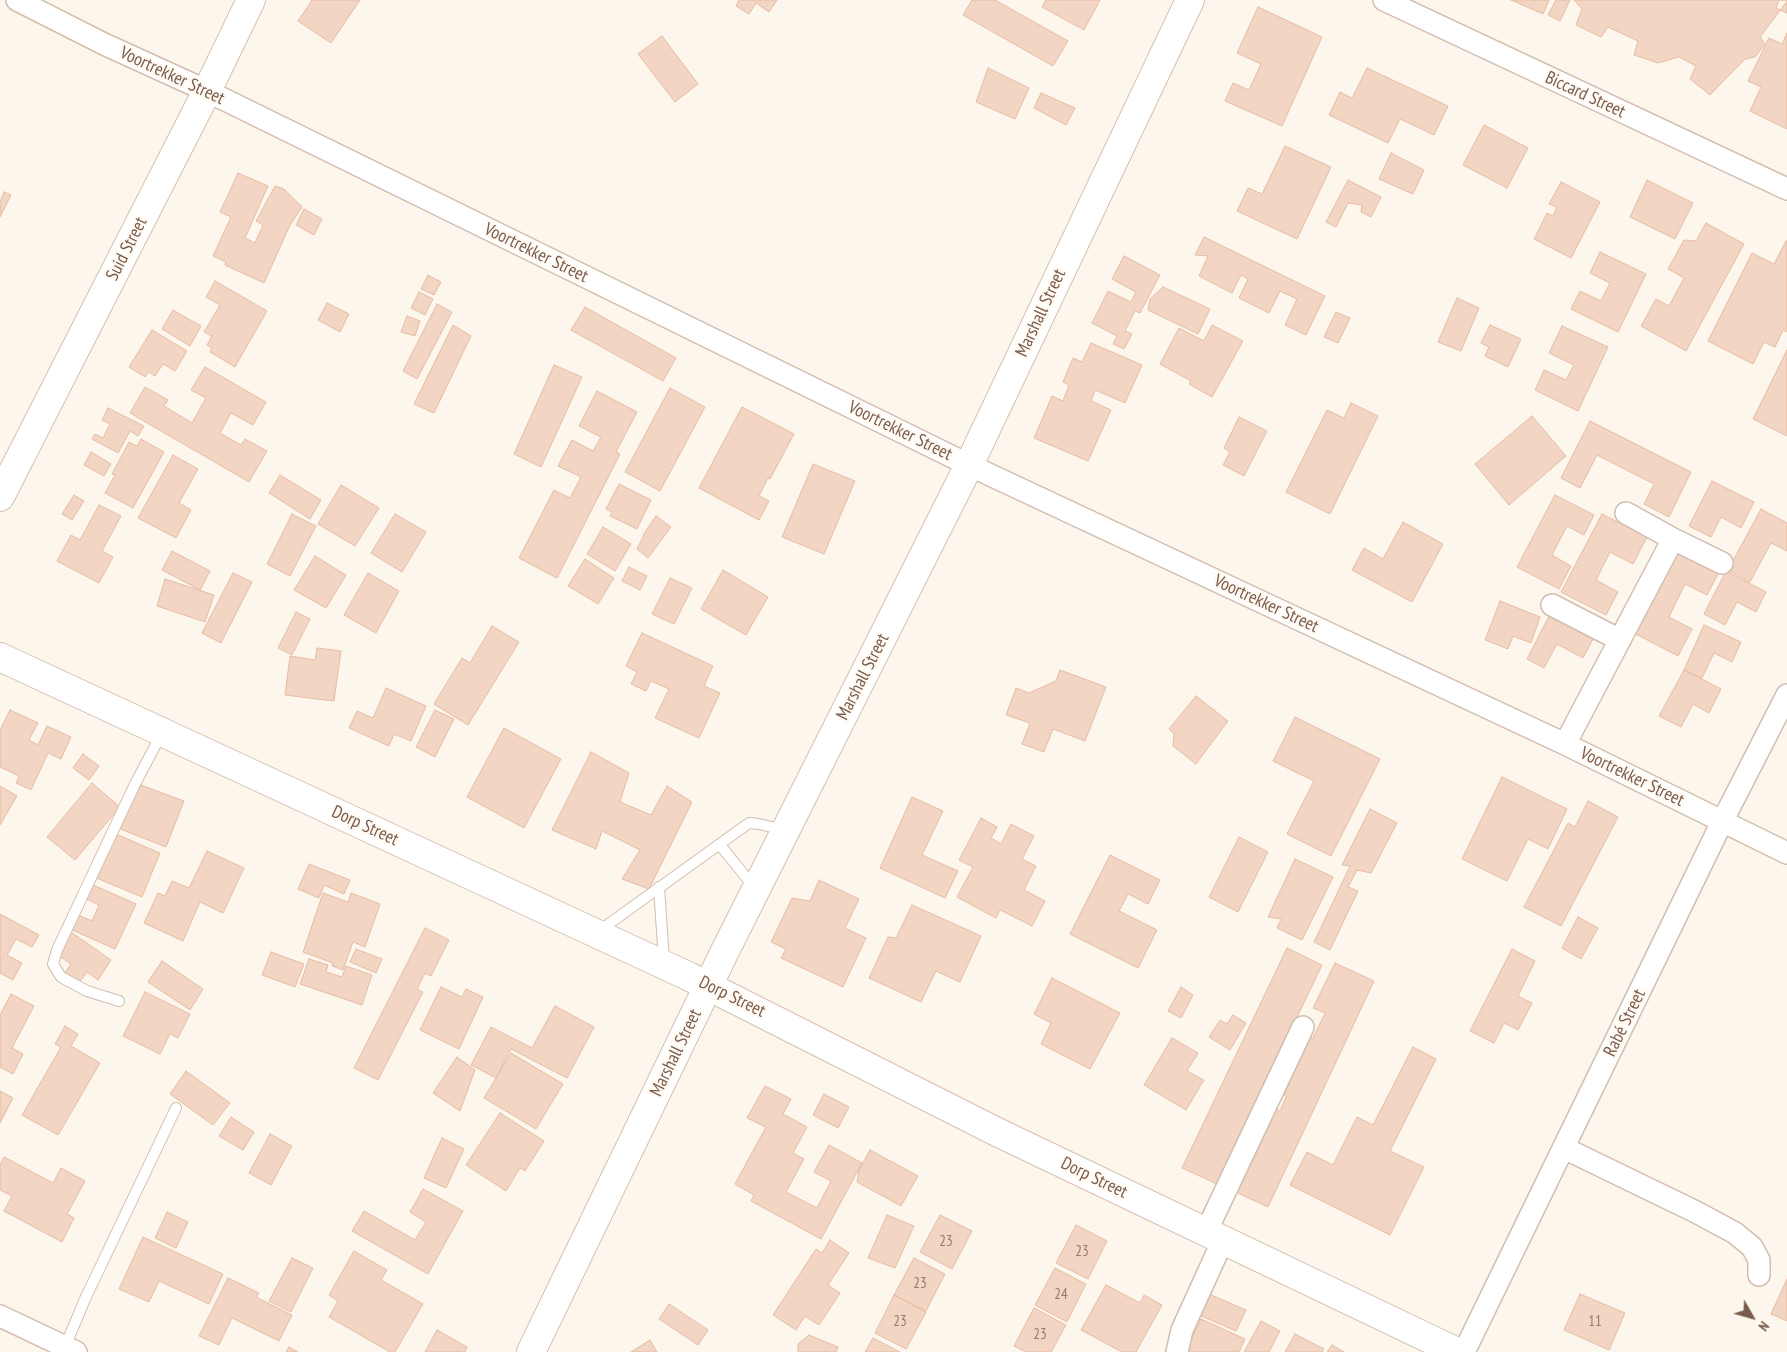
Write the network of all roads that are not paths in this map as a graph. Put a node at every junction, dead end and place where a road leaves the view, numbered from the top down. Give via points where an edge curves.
1 (17, 0) edge
2 (251, 0) edge
3 (1190, 0) edge
4 (1384, 0) edge
5 (207, 91) junction
6 (1787, 189) edge
7 (969, 465) junction
8 (0, 497) edge
9 (1626, 513) dead end
10 (1673, 539) junction
11 (1722, 563) dead end
12 (1552, 605) dead end
13 (1620, 640) junction
14 (0, 657) edge
15 (1787, 695) edge
16 (163, 732) junction
17 (1565, 744) junction
18 (1722, 822) junction
19 (786, 830) junction
20 (720, 845) junction
21 (1787, 853) edge
22 (659, 887) junction
23 (756, 889) junction
24 (596, 933) junction
25 (664, 965) junction
26 (709, 986) junction
27 (119, 1001) dead end
28 (1303, 1027) dead end
29 (176, 1108) dead end
30 (1564, 1148) junction
31 (1215, 1236) junction
32 (1759, 1275) dead end
33 (0, 1316) edge
34 (70, 1349) edge
35 (530, 1352) edge
36 (1177, 1352) edge
37 (1457, 1352) edge
38 (1464, 1352) edge

1 - 5 street, Voortrekker Street
2 - 5 street, Suid Street
3 - 7 street, Marshall Street
4 - 6 street, Biccard Street
5 - 7 street, Voortrekker Street
5 - 8 street, Suid Street
7 - 17 street, Voortrekker Street
7 - 19 street, Marshall Street
9 - 10 street
10 - 11 street
10 - 13 street
12 - 13 street
13 - 17 street
14 - 16 street, Dorp Street
15 - 18 street, Rabé Street
16 - 24 street, Dorp Street
16 - 27 lane via 135,784 53,964 61,977 87,991
17 - 18 street, Voortrekker Street
18 - 21 street, Voortrekker Street
18 - 30 street, Rabé Street
19 - 20 lane via 749,823
19 - 23 street, Marshall Street
20 - 22 lane
20 - 23 lane
22 - 24 lane
22 - 25 lane
23 - 26 street, Marshall Street
24 - 25 street, Dorp Street
25 - 26 street, Dorp Street
26 - 31 street, Dorp Street via 997,1132
26 - 35 street, Marshall Street
28 - 31 street
29 - 34 lane via 85,1299
30 - 32 street via 1735,1234 1752,1247 1758,1260
30 - 38 street, Rabé Street
31 - 36 street
31 - 37 street, Dorp Street
33 - 34 street

